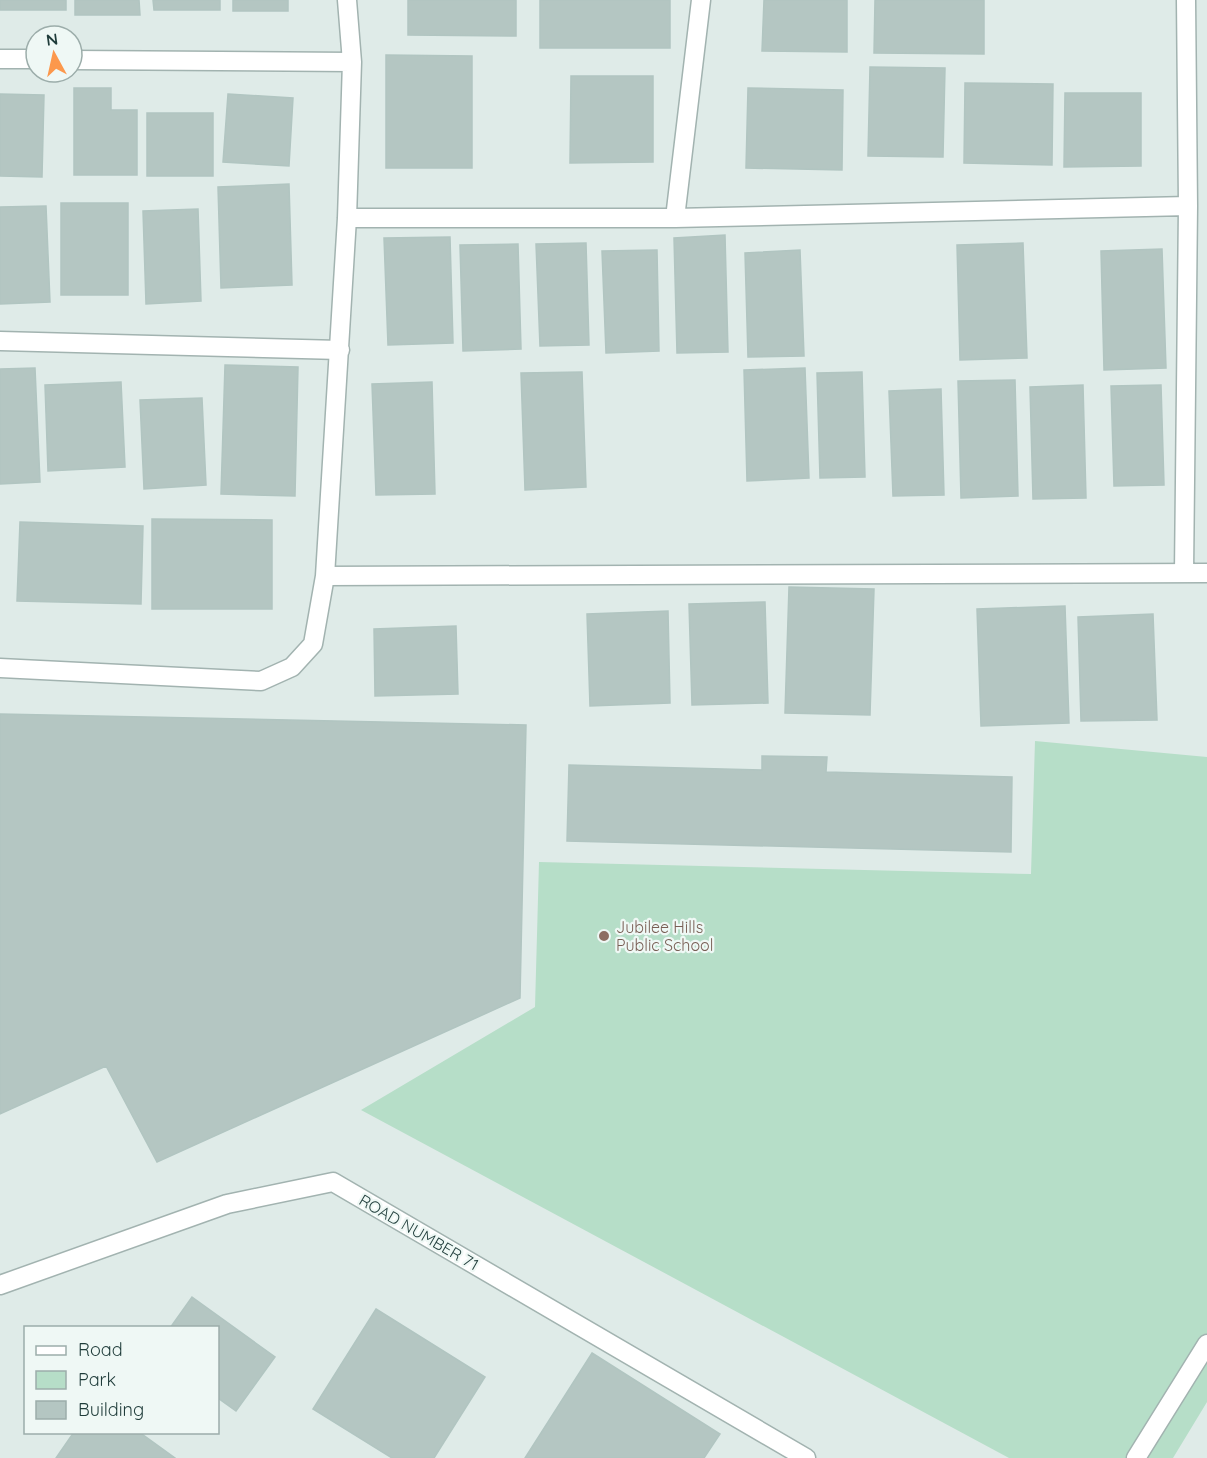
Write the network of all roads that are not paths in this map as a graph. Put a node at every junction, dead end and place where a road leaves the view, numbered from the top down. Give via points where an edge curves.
1 (347, 0) edge
2 (701, 0) edge
3 (1186, 0) edge
4 (0, 59) edge
5 (24, 59) edge
6 (84, 60) edge
7 (352, 62) junction
8 (1188, 206) junction
9 (347, 218) junction
10 (675, 218) junction
11 (0, 341) edge
12 (340, 350) junction
13 (1184, 573) junction
14 (1207, 573) edge
15 (325, 576) junction
16 (0, 668) edge
17 (0, 1285) edge
18 (1207, 1344) edge
19 (806, 1458) edge
20 (1136, 1458) edge

1 - 7 street
2 - 10 street
3 - 8 street
4 - 5 street
6 - 7 street
7 - 9 street
8 - 10 street
8 - 13 street
9 - 10 street
9 - 12 street
11 - 12 street
12 - 15 street
13 - 14 street
13 - 15 street
15 - 16 street via 313,644 292,667 261,681
17 - 19 street, ROAD NUMBER 71 via 227,1204 333,1182
18 - 20 street

